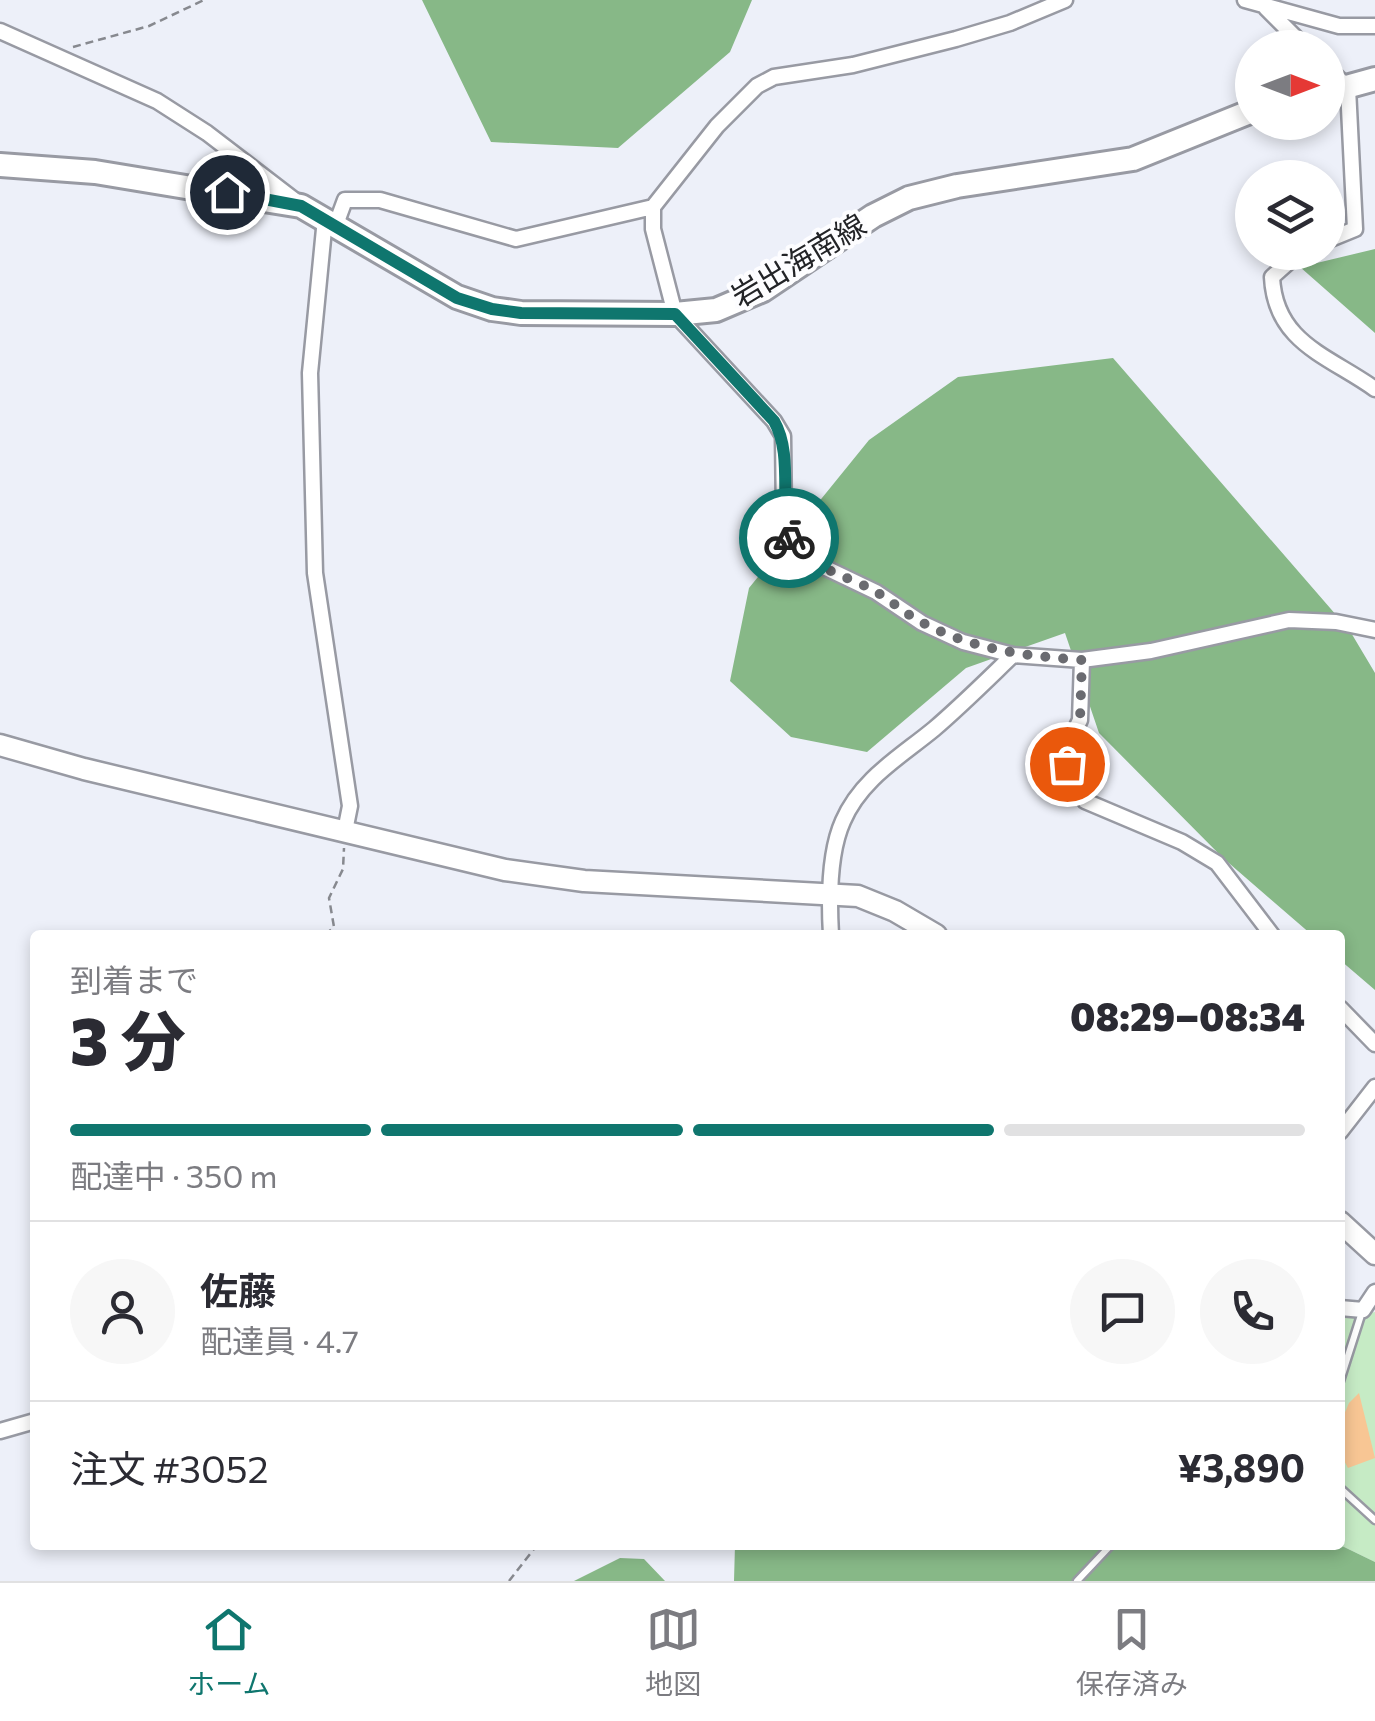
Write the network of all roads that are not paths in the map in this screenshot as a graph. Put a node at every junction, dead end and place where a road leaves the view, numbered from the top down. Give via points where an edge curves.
1 (1065, 0) edge
2 (1246, 0) edge
3 (1265, 7) junction
4 (1375, 26) edge
5 (1288, 30) edge
6 (0, 31) edge
7 (1375, 79) edge
8 (1345, 88) edge
9 (1235, 118) edge
10 (1344, 140) edge
11 (0, 165) edge
12 (301, 206) junction
13 (653, 208) junction
14 (335, 227) junction
15 (1345, 233) edge
16 (1280, 270) edge
17 (675, 314) junction
18 (1375, 389) edge
19 (1375, 630) edge
20 (1013, 655) junction
21 (1082, 660) junction
22 (0, 744) edge
23 (345, 832) junction
24 (828, 892) junction
25 (831, 930) edge
26 (928, 930) edge
27 (1268, 930) edge
28 (1345, 1013) edge
29 (1375, 1044) edge
30 (1375, 1087) edge
31 (1345, 1126) edge
32 (1345, 1227) edge
33 (1375, 1254) edge
34 (1375, 1292) edge
35 (1345, 1308) edge
36 (1363, 1310) junction
37 (1345, 1366) edge
38 (30, 1422) edge
39 (1, 1428) edge
40 (1345, 1493) edge
41 (1375, 1520) edge
42 (1106, 1550) edge
43 (1078, 1581) edge

1 - 13 street via 956,39 774,76 717,126
2 - 3 street
3 - 4 street via 1339,26
3 - 5 street
6 - 12 street via 157,100
7 - 8 main road
9 - 17 main road, 岩出海南線 via 1133,159 908,198 763,290 716,310
10 - 15 street via 1355,229
11 - 12 main road, 岩出海南線 via 95,172
12 - 14 main road, 岩出海南線
13 - 14 street via 516,238 380,200 345,200
13 - 17 street
14 - 17 main road, 岩出海南線 via 457,298 492,309
14 - 23 street via 324,229 311,391 315,574 350,806
16 - 18 street via 1272,277 1273,305 1298,337
17 - 20 street via 782,436 789,541 807,559 922,623
19 - 21 street via 1290,620
20 - 21 street
20 - 24 street via 867,783 840,826
21 - 27 street via 1080,720 1067,764 1085,801 1217,864
22 - 23 street
23 - 24 street via 504,870 584,881
24 - 25 street
24 - 26 street via 858,896
28 - 29 street
30 - 31 street
32 - 33 street
34 - 36 street
35 - 36 street
36 - 37 lane
38 - 39 street
40 - 41 lane
42 - 43 lane

